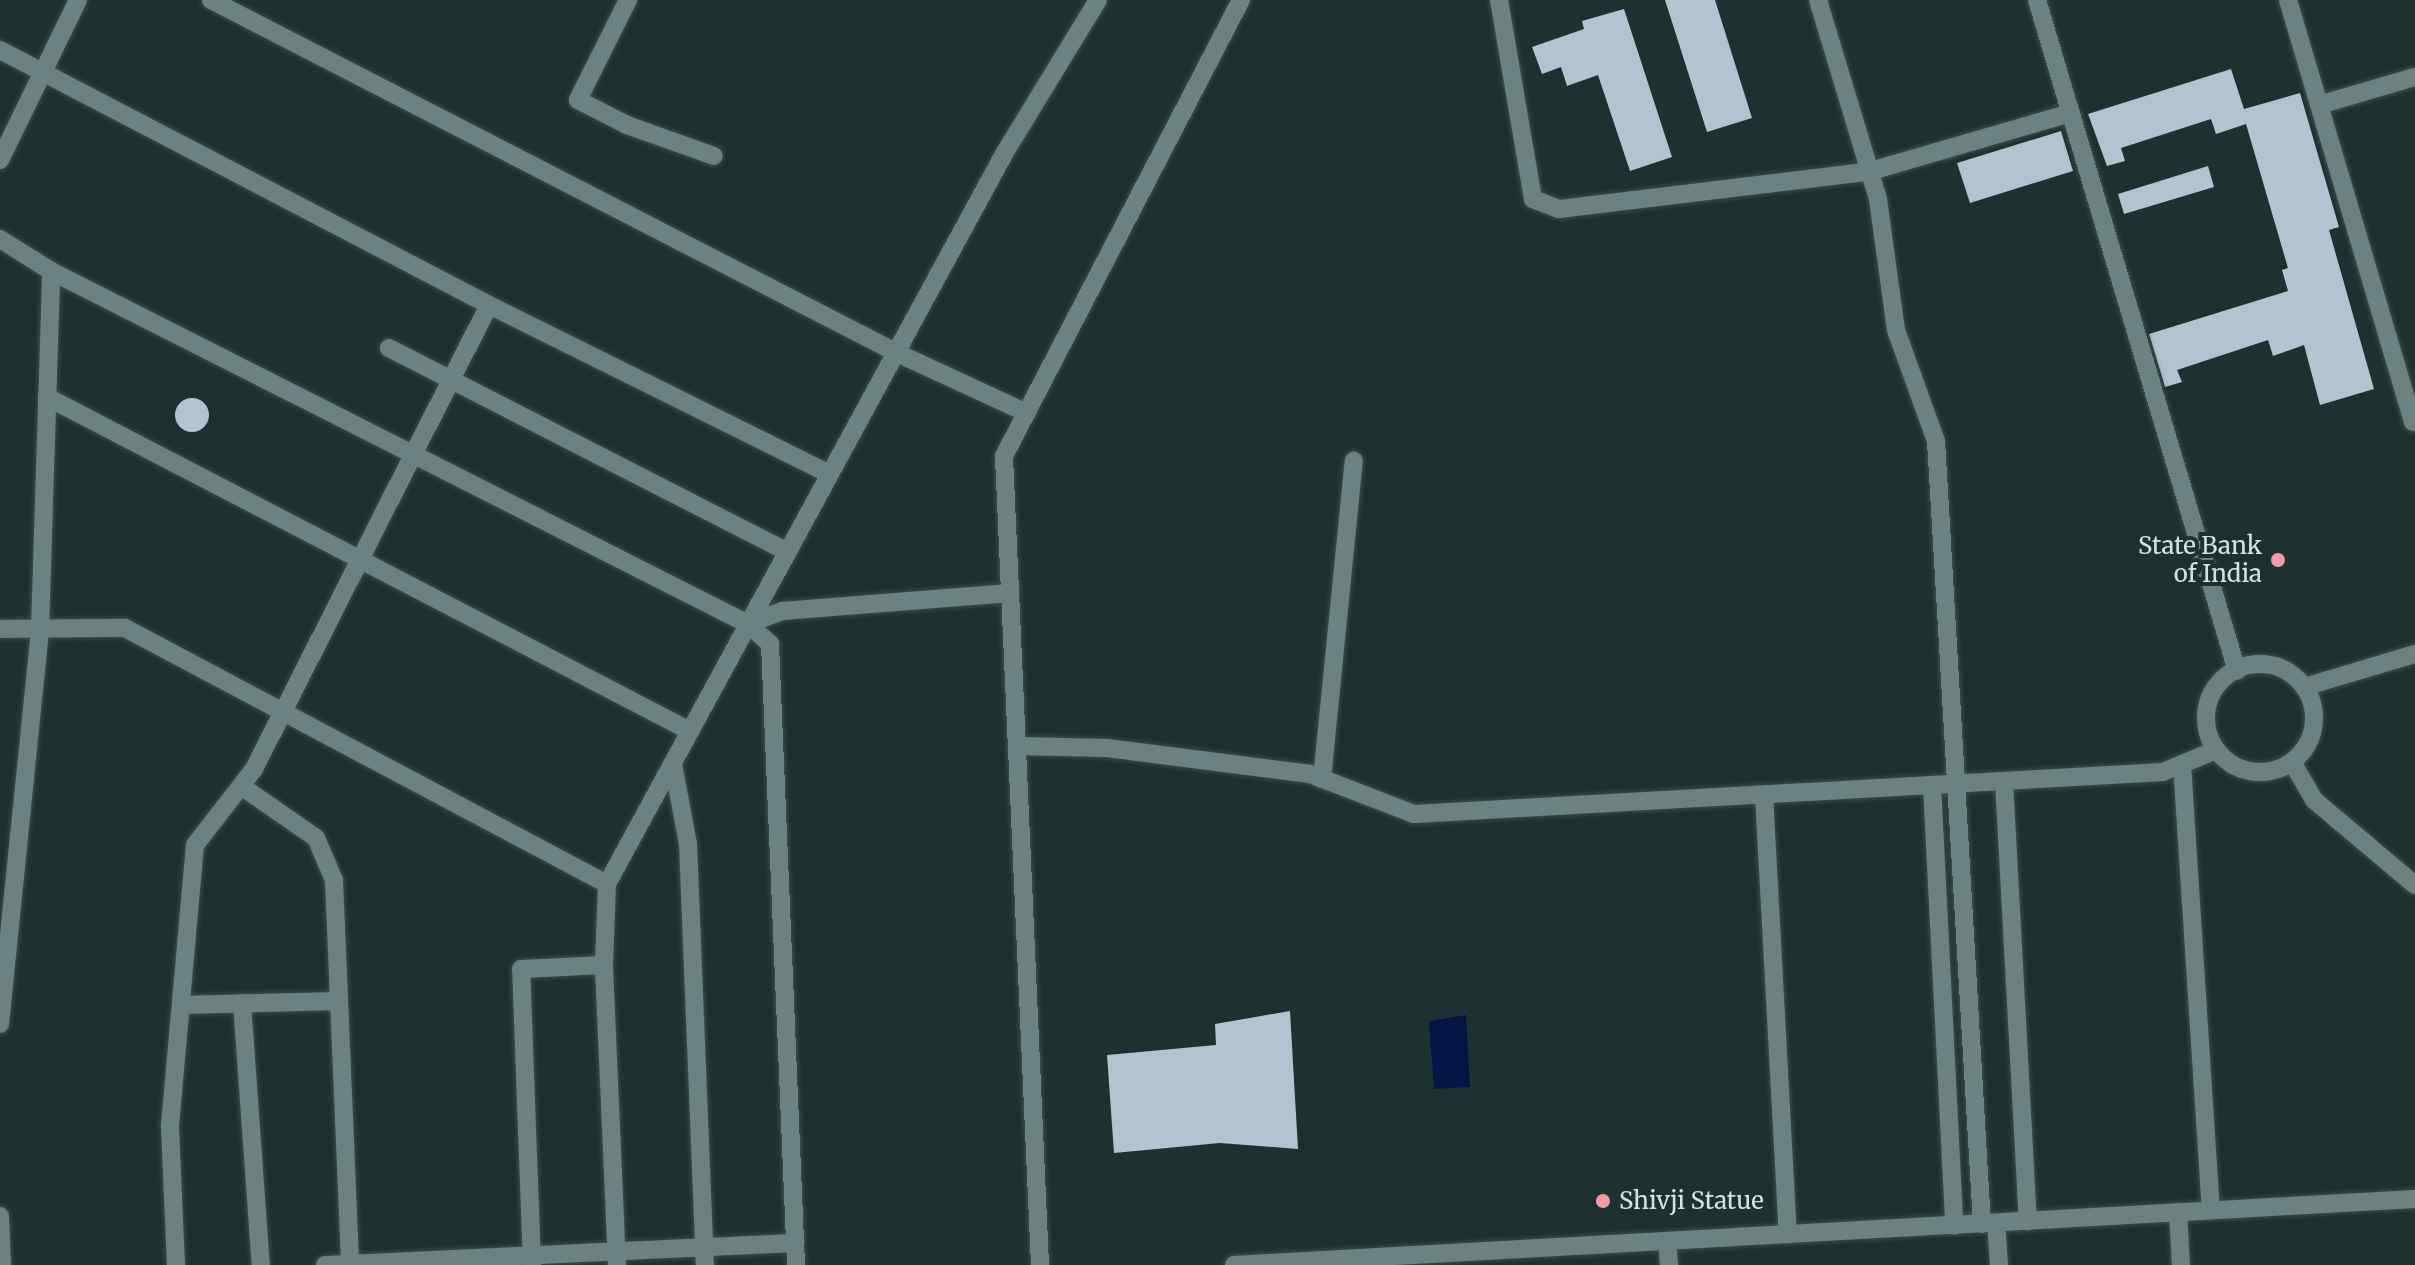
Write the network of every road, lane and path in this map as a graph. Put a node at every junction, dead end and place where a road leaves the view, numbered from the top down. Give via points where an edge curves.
1 (78, 0) edge
2 (211, 0) edge
3 (628, 0) edge
4 (1098, 0) edge
5 (1241, 0) edge
6 (1499, 0) edge
7 (1818, 0) edge
8 (2037, 0) edge
9 (2288, 0) edge
10 (0, 50) edge
11 (43, 73) junction
12 (2415, 77) edge
13 (2319, 105) junction
14 (2071, 113) junction
15 (714, 156) dead end
16 (0, 160) edge
17 (1871, 171) junction
18 (0, 239) edge
19 (51, 271) junction
20 (489, 305) junction
21 (389, 348) dead end
22 (895, 352) junction
23 (450, 381) junction
24 (47, 397) junction
25 (1027, 413) junction
26 (2413, 422) dead end
27 (413, 455) junction
28 (1354, 461) dead end
29 (829, 474) junction
30 (788, 552) junction
31 (360, 560) junction
32 (1010, 593) junction
33 (748, 624) junction
34 (0, 629) edge
35 (40, 629) junction
36 (2415, 654) edge
37 (2237, 671) junction
38 (2304, 687) junction
39 (282, 714) junction
40 (690, 731) junction
41 (1017, 746) junction
42 (2216, 750) junction
43 (2292, 762) junction
44 (673, 764) junction
45 (2182, 764) junction
46 (1322, 779) junction
47 (2004, 781) junction
48 (1960, 784) junction
49 (1932, 785) junction
50 (241, 786) junction
51 (1764, 795) junction
52 (607, 884) junction
53 (2415, 885) edge
54 (604, 965) junction
55 (339, 1001) junction
56 (242, 1003) junction
57 (181, 1005) junction
58 (0, 1024) edge
59 (2415, 1199) edge
60 (2211, 1210) junction
61 (2178, 1212) junction
62 (0, 1216) edge
63 (2028, 1221) junction
64 (1989, 1223) junction
65 (1954, 1225) junction
66 (1788, 1234) junction
67 (1667, 1241) junction
68 (795, 1243) junction
69 (704, 1257) edge
70 (616, 1260) edge
71 (532, 1261) edge
72 (441, 1263) edge
73 (350, 1264) edge
74 (2, 1265) edge
75 (176, 1265) edge
76 (261, 1265) edge
77 (325, 1265) edge
78 (796, 1265) edge
79 (1040, 1265) edge
80 (1234, 1265) edge
81 (1669, 1265) edge
82 (1999, 1265) edge
83 (2181, 1265) edge

1 - 11 street
2 - 22 street
3 - 15 street via 578,100 627,125
4 - 22 street via 1004,154
5 - 25 street
6 - 17 street via 1533,199 1559,209
7 - 17 street
8 - 14 street
9 - 13 street
10 - 11 street
11 - 16 street
11 - 20 street
12 - 13 street
13 - 26 street
14 - 17 street
14 - 37 street
17 - 48 street via 1896,330 1936,441
18 - 19 street
19 - 24 street
19 - 27 street
20 - 23 street
20 - 29 street
21 - 23 street
22 - 25 street
22 - 29 street
23 - 27 street
23 - 30 street
24 - 31 street
24 - 35 street
25 - 32 street via 1004,456
27 - 31 street
27 - 33 street
28 - 46 street
29 - 30 street
30 - 33 street
31 - 39 street
31 - 40 street
32 - 33 street via 782,611
32 - 41 street
33 - 40 street
33 - 68 street via 770,644
34 - 35 street
35 - 39 street via 125,628
35 - 58 street
36 - 38 street
37 - 38 street via 2269,665 2286,670
37 - 42 street via 2215,688 2206,709 2208,735
38 - 43 street via 2313,705 2314,727
39 - 50 street
39 - 52 street
40 - 44 street
41 - 46 street via 1107,748
41 - 79 street
42 - 43 street via 2251,772 2272,771
42 - 45 street
43 - 53 street via 2314,800
44 - 52 street
44 - 69 street via 688,844
45 - 47 street via 2163,772
45 - 60 street
46 - 51 street via 1414,814
47 - 48 street
47 - 63 street
48 - 49 street
48 - 64 street
49 - 51 street
49 - 65 street
50 - 55 street via 316,838 334,880
50 - 57 street via 195,845
51 - 66 street
52 - 54 street
54 - 70 street
54 - 71 street via 521,969
55 - 56 street
55 - 73 street
56 - 57 street
56 - 76 street
57 - 75 street via 170,1125
59 - 60 street
60 - 61 street
61 - 63 street
61 - 83 street
62 - 74 street
63 - 64 street
64 - 65 street
64 - 82 street
65 - 66 street
66 - 67 street
67 - 80 street
67 - 81 street
68 - 69 street
68 - 78 street
69 - 70 street
70 - 71 street
71 - 72 street
72 - 73 street
73 - 77 street

